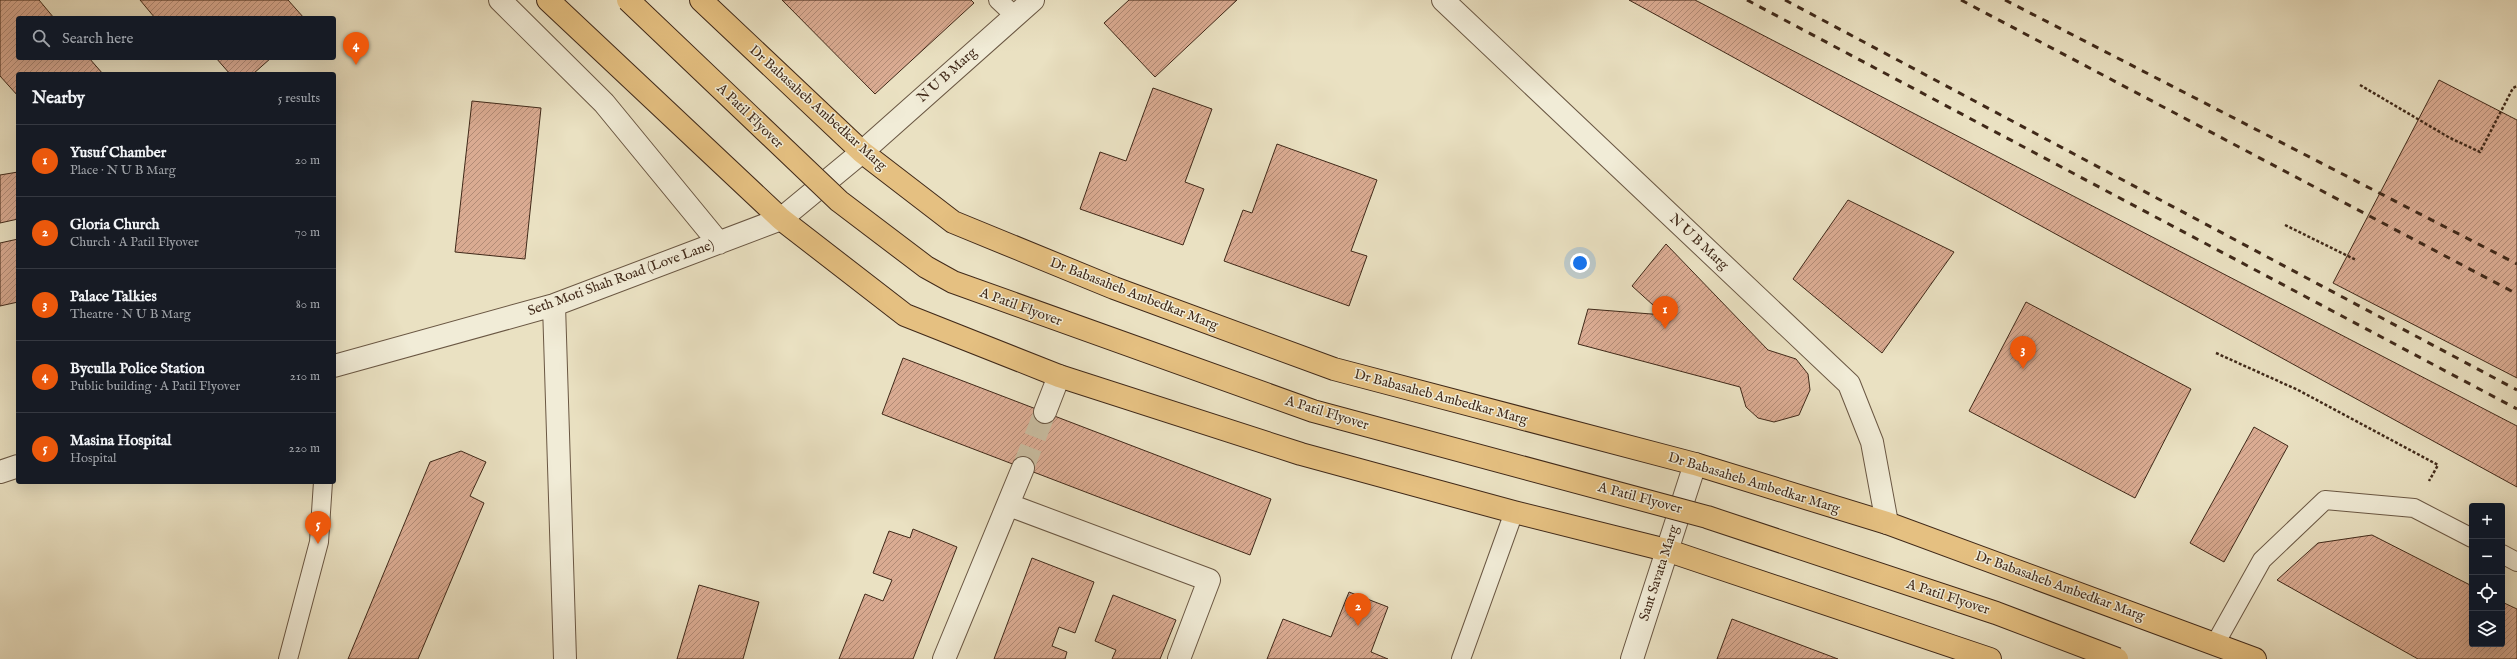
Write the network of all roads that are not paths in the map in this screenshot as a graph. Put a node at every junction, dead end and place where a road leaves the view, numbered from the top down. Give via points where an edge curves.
1 (500, 0) edge
2 (548, 0) edge
3 (628, 0) edge
4 (701, 0) edge
5 (998, 0) edge
6 (1033, 0) edge
7 (1443, 0) edge
8 (1014, 15) junction
9 (862, 152) junction
10 (781, 219) junction
11 (719, 243) junction
12 (554, 305) junction
13 (336, 365) edge
14 (1059, 376) junction
15 (1045, 412) tunnel mouth
16 (1695, 464) junction
17 (16, 467) edge
18 (1023, 468) tunnel mouth
19 (0, 472) edge
20 (323, 484) edge
21 (1009, 505) junction
22 (1514, 512) junction
23 (1887, 523) junction
24 (2469, 536) edge
25 (1666, 550) junction
26 (2505, 556) edge
27 (2517, 562) edge
28 (2215, 644) junction
29 (288, 659) edge
30 (565, 659) edge
31 (944, 659) edge
32 (1179, 659) edge
33 (1461, 659) edge
34 (1632, 659) edge
35 (1990, 659) edge
36 (2117, 659) edge
37 (2255, 659) edge

1 - 11 street via 604,103
2 - 10 highway
3 - 36 highway, A Patil Flyover, bridge via 839,201 914,260 953,282 1313,411 1707,517 1996,613
4 - 9 highway, Dr Babasaheb Ambedkar Marg
5 - 8 lane
6 - 8 street, N U B Marg
7 - 23 street, N U B Marg via 1849,384 1872,442
8 - 9 street, N U B Marg
9 - 10 street, Seth Moti Shah Road (Love Lane)
9 - 16 highway, Dr Babasaheb Ambedkar Marg via 953,222 1114,288 1334,369
10 - 11 street, Seth Moti Shah Road (Love Lane)
10 - 14 highway via 905,315
11 - 12 street, Seth Moti Shah Road (Love Lane)
12 - 13 street, Seth Moti Shah Road (Love Lane)
12 - 30 street
14 - 15 street
14 - 22 highway via 1301,454
16 - 23 highway, Dr Babasaheb Ambedkar Marg
16 - 25 street, Sant Savata Marg
17 - 19 street
18 - 21 street
20 - 29 lane via 319,542
21 - 31 street
21 - 32 street via 1209,580
22 - 25 highway
22 - 33 lane
23 - 28 highway, Dr Babasaheb Ambedkar Marg
24 - 28 lane via 2414,508 2325,500 2262,560
25 - 34 street, Sant Savata Marg
25 - 35 highway
26 - 27 lane
28 - 37 highway, Dr Babasaheb Ambedkar Marg

